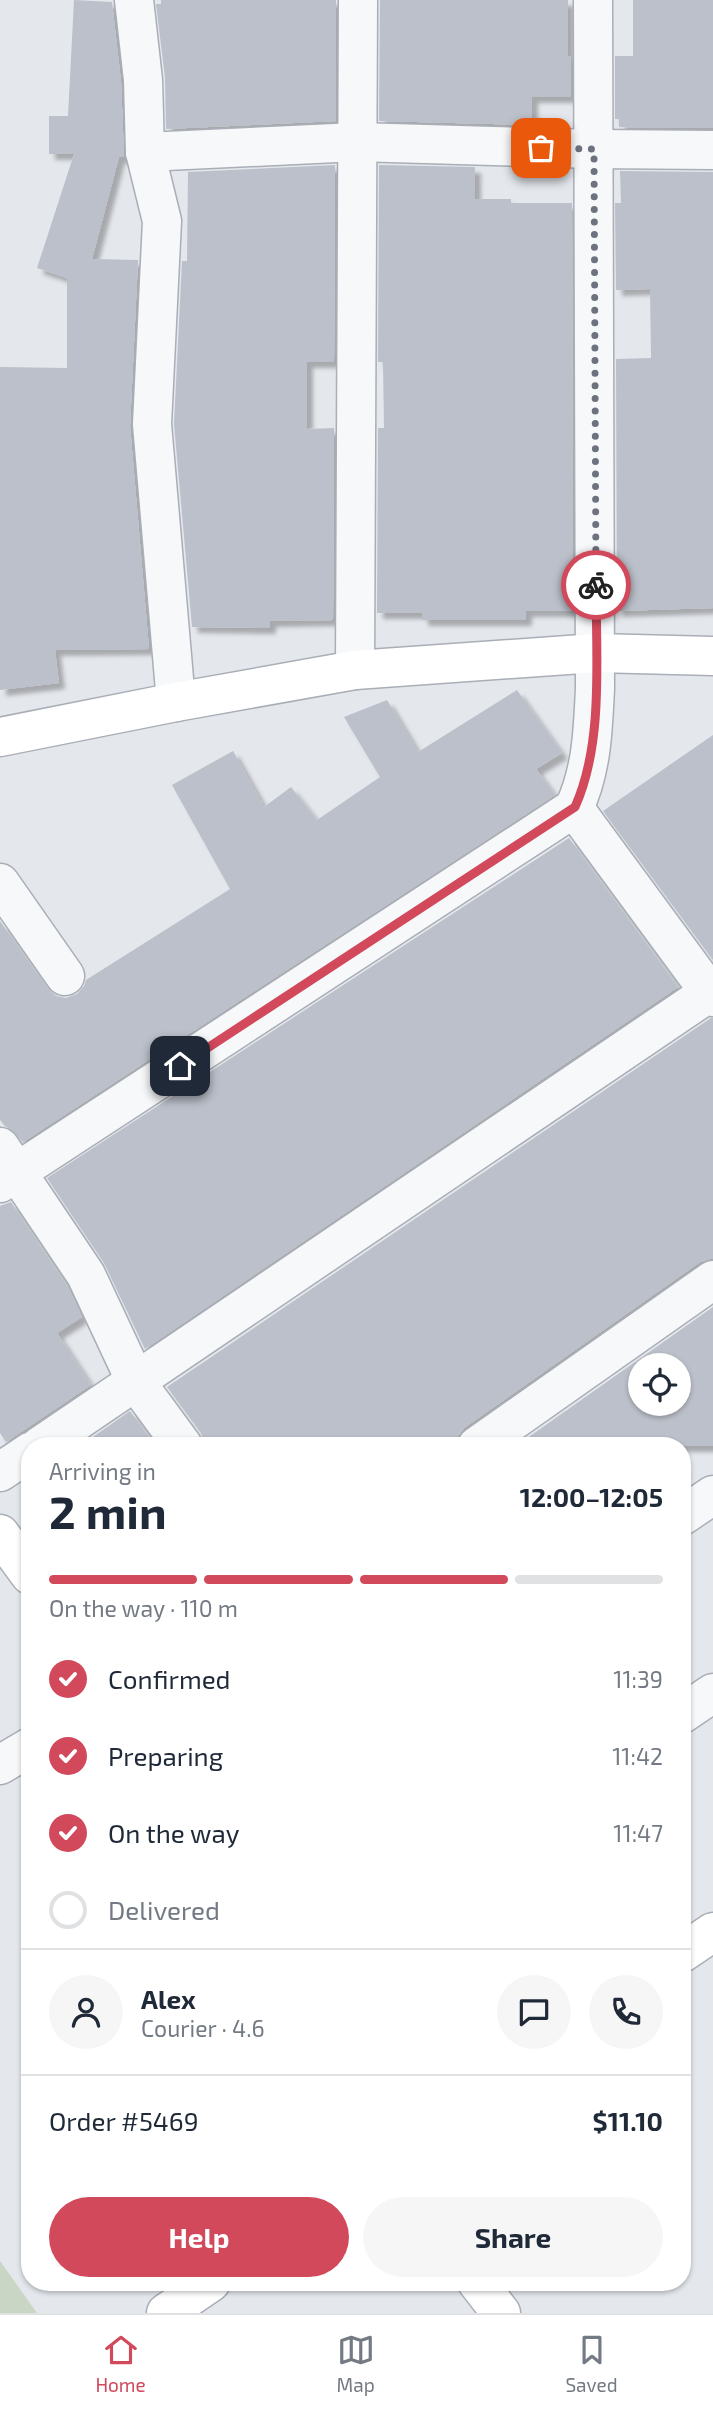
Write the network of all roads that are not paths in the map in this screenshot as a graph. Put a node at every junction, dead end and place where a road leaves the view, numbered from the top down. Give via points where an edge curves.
1 (135, 0) edge
2 (358, 0) edge
3 (593, 0) edge
4 (357, 142) junction
5 (594, 149) junction
6 (713, 150) edge
7 (145, 152) junction
8 (596, 653) junction
9 (713, 656) edge
10 (355, 670) junction
11 (176, 702) junction
12 (0, 737) edge
13 (575, 807) junction
14 (0, 883) edge
15 (65, 976) dead end
16 (712, 993) edge
17 (6, 1167) edge
18 (713, 1280) edge
19 (136, 1382) junction
20 (54, 1437) edge
21 (176, 1437) edge
22 (490, 1437) edge
23 (21, 1458) edge
24 (0, 1472) edge
25 (713, 1495) edge
26 (691, 1510) edge
27 (0, 1534) edge
28 (21, 1563) edge
29 (21, 1752) edge
30 (0, 1765) edge
31 (713, 1932) edge
32 (691, 1947) edge
33 (198, 2291) edge
34 (484, 2291) edge
35 (166, 2313) edge
36 (501, 2313) edge

1 - 7 street
2 - 4 street
3 - 5 street
4 - 5 street
4 - 7 street
4 - 10 street
5 - 6 street
5 - 8 street
7 - 11 street via 162,221 152,424
8 - 9 street
8 - 10 street
8 - 13 street via 588,767
10 - 11 street
11 - 12 street
13 - 16 street
13 - 17 street
14 - 15 street
16 - 19 street
17 - 19 street via 86,1275
18 - 22 street
19 - 20 street
19 - 21 street
23 - 24 street
25 - 26 street
27 - 28 street
29 - 30 street
31 - 32 street
33 - 35 street
34 - 36 street

